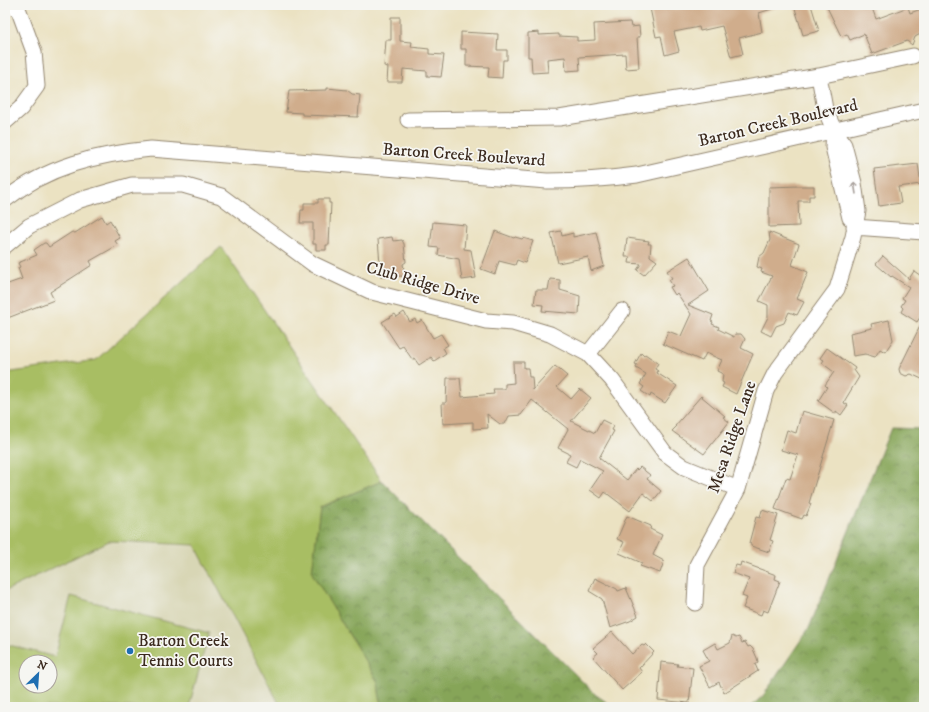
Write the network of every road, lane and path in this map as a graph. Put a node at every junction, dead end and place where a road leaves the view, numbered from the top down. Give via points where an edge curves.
1 (12, 5) edge
2 (913, 56) dead end
3 (819, 76) junction
4 (924, 110) edge
5 (408, 120) dead end
6 (5, 122) edge
7 (834, 130) junction
8 (5, 200) edge
9 (854, 227) junction
10 (924, 232) edge
11 (5, 246) edge
12 (622, 311) dead end
13 (588, 354) junction
14 (738, 489) junction
15 (695, 603) dead end

1 - 6 street via 19,11 34,52 37,86 21,108
2 - 3 street
3 - 5 street via 559,118
3 - 7 street
4 - 7 street, Barton Creek Boulevard
7 - 8 street, Barton Creek Boulevard via 637,175 580,181 547,181 151,149 105,155 55,170 29,183
7 - 9 street via 833,147 848,213
9 - 10 street
9 - 14 street, Mesa Ridge Lane via 837,289 775,373 766,391
11 - 13 street, Club Ridge Drive via 29,226 80,200 132,185 183,185 222,196 313,264 372,292 486,321 513,323 550,334
12 - 13 street
13 - 14 street, Club Ridge Drive via 612,380 665,453 684,467
14 - 15 street, Mesa Ridge Lane via 697,565

